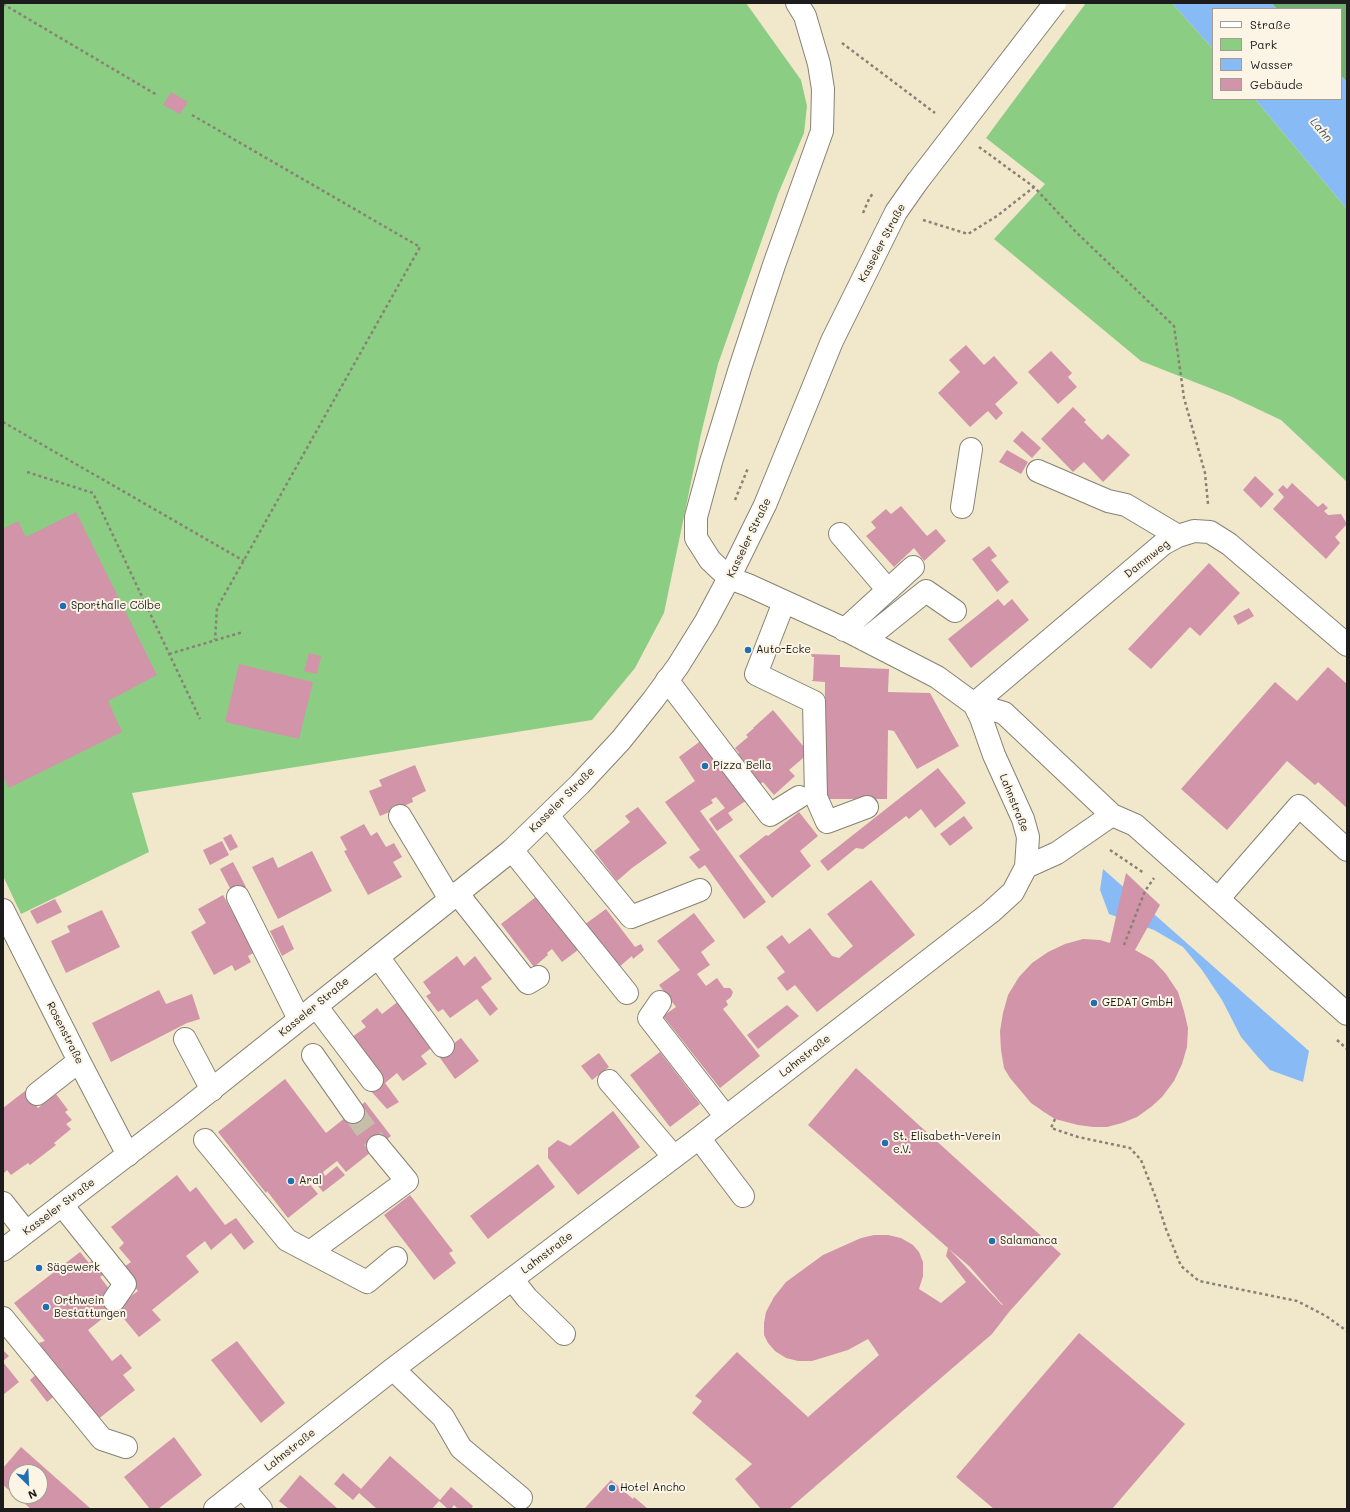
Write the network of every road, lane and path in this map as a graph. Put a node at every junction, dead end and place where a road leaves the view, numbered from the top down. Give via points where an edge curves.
1 (1055, 3) edge
2 (3, 4) edge
3 (801, 10) edge
4 (157, 95) dead end
5 (192, 115) dead end
6 (940, 116) dead end
7 (974, 143) dead end
8 (1034, 187) junction
9 (878, 188) dead end
10 (896, 212) junction
11 (862, 213) dead end
12 (3, 422) edge
13 (971, 449) dead end
14 (749, 466) dead end
15 (1038, 471) dead end
16 (28, 472) dead end
17 (734, 502) dead end
18 (962, 507) dead end
19 (1210, 532) junction
20 (840, 534) dead end
21 (1178, 536) junction
22 (244, 561) junction
23 (913, 567) dead end
24 (729, 578) junction
25 (888, 590) junction
26 (784, 602) junction
27 (955, 611) dead end
28 (844, 630) junction
29 (243, 632) dead end
30 (215, 640) junction
31 (865, 640) junction
32 (1347, 645) edge
33 (169, 654) junction
34 (667, 680) junction
35 (974, 704) junction
36 (200, 719) dead end
37 (799, 797) dead end
38 (867, 807) dead end
39 (1112, 815) junction
40 (400, 816) dead end
41 (548, 816) junction
42 (1106, 847) dead end
43 (512, 850) junction
44 (1347, 850) edge
45 (1026, 867) junction
46 (1154, 879) dead end
47 (700, 890) dead end
48 (1145, 891) dead end
49 (454, 896) junction
50 (238, 897) dead end
51 (1218, 899) junction
52 (3, 910) edge
53 (1124, 945) dead end
54 (382, 953) junction
55 (538, 977) dead end
56 (627, 993) dead end
57 (660, 1002) dead end
58 (316, 1006) junction
59 (1347, 1014) edge
60 (299, 1019) junction
61 (185, 1038) dead end
62 (447, 1040) dead end
63 (313, 1055) dead end
64 (79, 1061) junction
65 (372, 1080) dead end
66 (609, 1081) dead end
67 (212, 1090) junction
68 (37, 1094) dead end
69 (353, 1112) tunnel mouth
70 (726, 1117) junction
71 (1055, 1119) dead end
72 (699, 1138) junction
73 (205, 1140) dead end
74 (378, 1146) tunnel mouth
75 (128, 1155) junction
76 (674, 1158) junction
77 (743, 1196) dead end
78 (3, 1203) edge
79 (62, 1205) junction
80 (26, 1232) junction
81 (3, 1250) edge
82 (310, 1252) junction
83 (396, 1258) dead end
84 (512, 1279) junction
85 (114, 1300) dead end
86 (3, 1318) edge
87 (1347, 1331) edge
88 (564, 1334) dead end
89 (393, 1369) junction
90 (126, 1447) dead end
91 (243, 1488) junction
92 (521, 1498) dead end
93 (215, 1509) edge
94 (261, 1509) edge

1 - 10 street, Kasseler Straße, bridge
2 - 4 path
3 - 6 path
3 - 24 street via 819,64 823,89 822,131 742,361 696,517 696,538 710,560
5 - 22 path via 420,247
7 - 8 path
8 - 10 path via 997,216 968,234
8 - 19 path via 1077,233 1174,326 1184,398 1206,473
9 - 11 path
10 - 24 street, Kasseler Straße via 832,341 765,505
12 - 22 path
13 - 18 street
14 - 17 path
15 - 21 street via 1108,501 1126,505
16 - 33 path via 93,493
19 - 21 street, Dammweg via 1194,531
19 - 32 street via 1228,544
20 - 25 street
21 - 35 street, Dammweg via 1163,544
22 - 30 path via 217,608
23 - 25 street
24 - 26 street, Lahnstraße
24 - 34 street, Kasseler Straße via 706,621
25 - 28 street
26 - 28 street, Lahnstraße
26 - 38 street via 756,674 814,702 816,797 827,822
27 - 31 street via 926,591
28 - 31 street, Lahnstraße
29 - 30 path
30 - 33 path
31 - 35 street, Lahnstraße via 937,677
33 - 36 path
34 - 37 street via 770,815
34 - 41 street, Kasseler Straße via 621,740
35 - 39 street via 1004,713
35 - 45 street, Lahnstraße via 1023,819 1028,837
39 - 45 street via 1057,853
39 - 51 street via 1135,825
40 - 49 street
41 - 43 street, Kasseler Straße
41 - 47 street via 630,917
42 - 46 path
43 - 49 street, Kasseler Straße
43 - 56 street
44 - 51 street via 1299,806
45 - 70 street, Lahnstraße via 1013,892 991,912
48 - 53 path
49 - 54 street, Kasseler Straße
49 - 55 street via 528,983
50 - 60 street
51 - 59 street
52 - 64 street, Rosenstraße
54 - 58 street, Kasseler Straße
54 - 62 street
57 - 70 street via 649,1018
58 - 60 street, Kasseler Straße
58 - 65 street
60 - 67 street, Kasseler Straße
61 - 67 street
63 - 69 street
64 - 68 street
64 - 75 street, Rosenstraße
66 - 76 street
67 - 75 street, Kasseler Straße
70 - 72 street, Lahnstraße
71 - 87 path via 1051,1128 1078,1137 1130,1148 1141,1160 1181,1266 1199,1281 1297,1301 1326,1316
72 - 76 street, Lahnstraße
72 - 77 street
73 - 82 street via 287,1240
74 - 82 street via 407,1181
75 - 79 street, Kasseler Straße
76 - 84 street, Lahnstraße
78 - 80 street
79 - 80 street, Kasseler Straße
79 - 85 street via 125,1284
80 - 81 street, Kasseler Straße
82 - 83 street via 367,1282
84 - 88 street via 527,1298
84 - 89 street, Lahnstraße
86 - 90 street via 102,1439
89 - 91 street, Lahnstraße
89 - 92 street via 443,1417 461,1448
91 - 93 street, Lahnstraße
91 - 94 street

